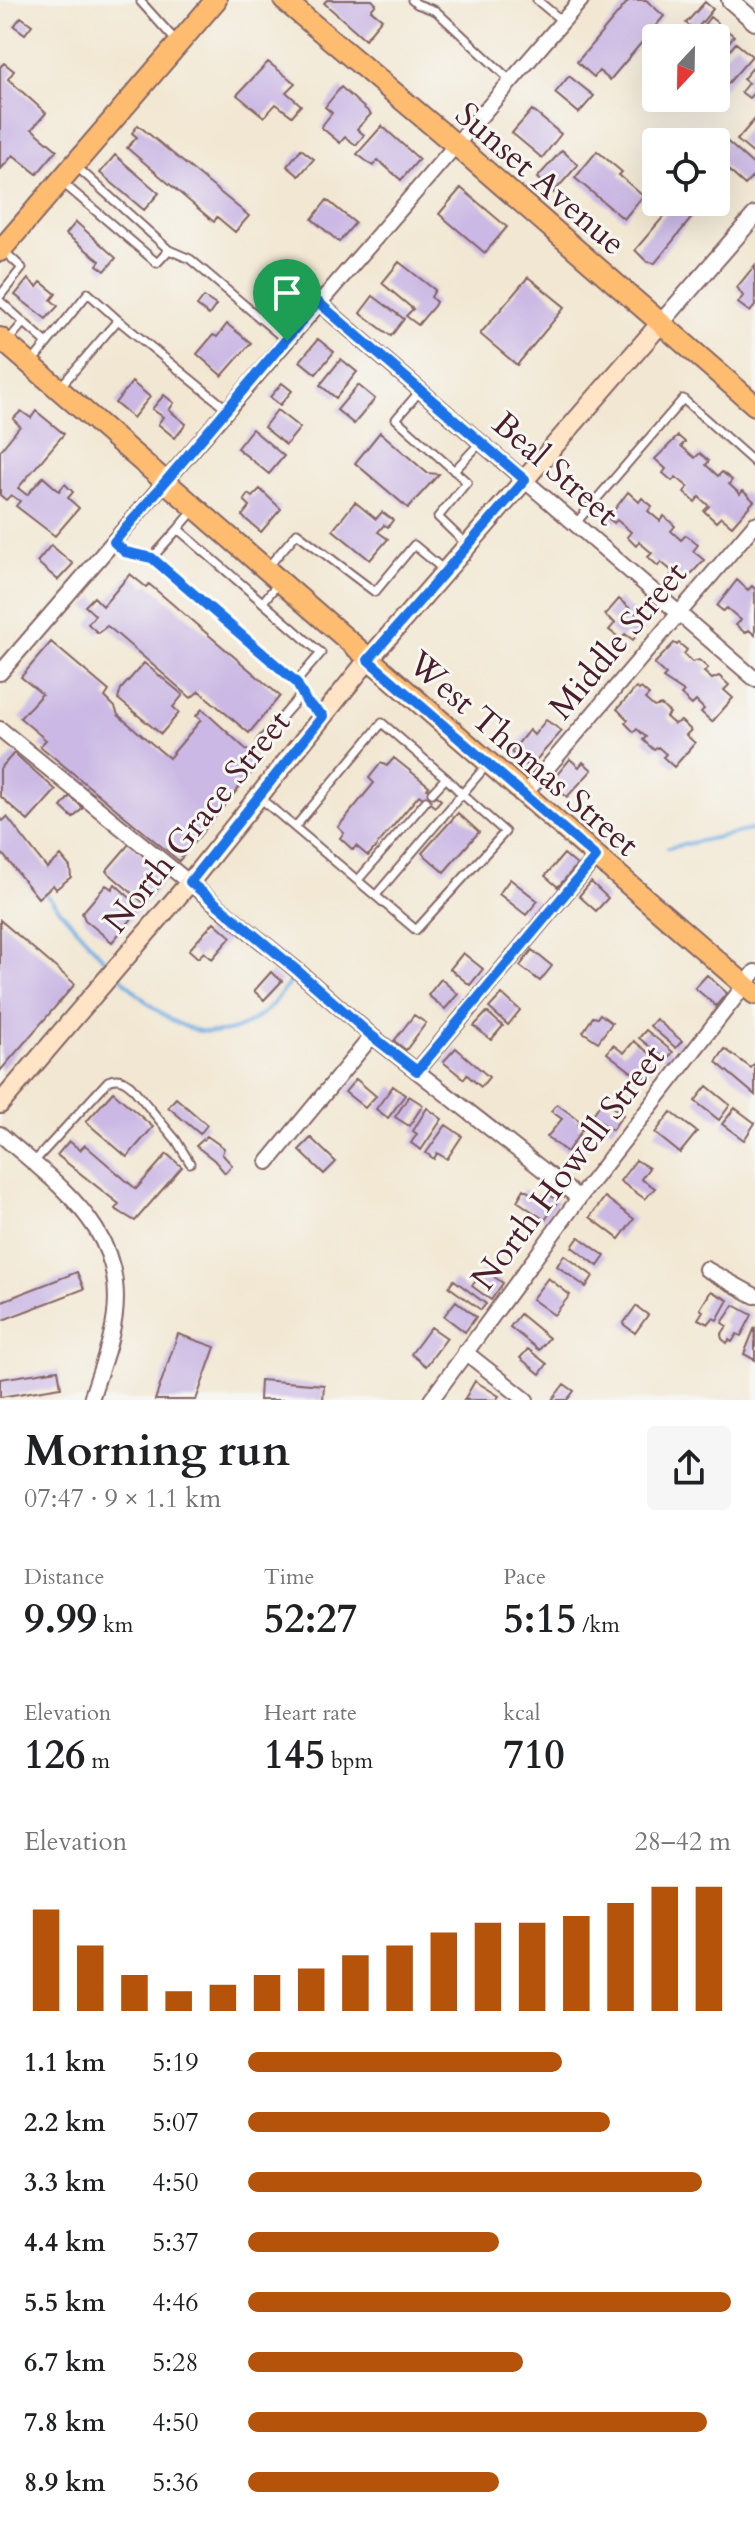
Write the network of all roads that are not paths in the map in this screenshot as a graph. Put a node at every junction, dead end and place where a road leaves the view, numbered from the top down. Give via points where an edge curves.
1 (216, 0) edge
2 (284, 0) edge
3 (412, 0) edge
4 (432, 0) edge
5 (537, 0) edge
6 (581, 0) edge
7 (730, 0) edge
8 (141, 2) edge
9 (426, 7) junction
10 (562, 21) junction
11 (755, 22) edge
12 (178, 43) junction
13 (511, 81) junction
14 (456, 145) junction
15 (67, 173) junction
16 (755, 215) edge
17 (1, 250) edge
18 (169, 250) junction
19 (0, 299) edge
20 (318, 302) junction
21 (118, 320) junction
22 (24, 322) junction
23 (660, 324) junction
24 (3, 340) edge
25 (287, 341) junction
26 (47, 343) junction
27 (30, 364) junction
28 (58, 389) junction
29 (420, 391) junction
30 (755, 405) edge
31 (228, 410) junction
32 (480, 442) junction
33 (755, 463) edge
34 (454, 471) junction
35 (525, 480) junction
36 (166, 482) junction
37 (195, 508) junction
38 (575, 524) junction
39 (755, 524) edge
40 (178, 529) junction
41 (114, 542) junction
42 (468, 545) junction
43 (152, 558) junction
44 (445, 571) junction
45 (272, 576) junction
46 (263, 602) junction
47 (679, 614) junction
48 (368, 660) junction
49 (0, 673) edge
50 (755, 679) edge
51 (296, 682) junction
52 (302, 694) junction
53 (323, 716) junction
54 (0, 729) edge
55 (261, 741) dead end
56 (488, 764) junction
57 (446, 778) junction
58 (432, 793) dead end
59 (462, 794) junction
60 (524, 795) junction
61 (258, 796) junction
62 (426, 801) dead end
63 (295, 827) junction
64 (596, 857) junction
65 (358, 880) junction
66 (190, 882) junction
67 (376, 895) junction
68 (751, 984) edge
69 (372, 1036) junction
70 (417, 1071) junction
71 (0, 1104) edge
72 (0, 1134) edge
73 (268, 1162) dead end
74 (33, 1163) junction
75 (190, 1163) dead end
76 (579, 1198) junction
77 (706, 1269) dead end
78 (755, 1296) edge
79 (465, 1352) junction
80 (91, 1400) edge
81 (431, 1400) edge
82 (526, 1400) edge

1 - 12 main road
2 - 14 main road, Sunset Avenue
3 - 9 lane
4 - 9 lane
5 - 10 lane
6 - 10 street
7 - 11 street
8 - 12 lane
9 - 13 lane
10 - 13 street
12 - 15 main road
13 - 14 street
14 - 20 street
14 - 23 main road, Sunset Avenue
15 - 17 main road
15 - 18 lane
15 - 18 lane via 157,263
16 - 23 street
17 - 19 lane via 22,268
18 - 25 lane via 190,259
19 - 22 lane
20 - 25 street
20 - 29 street, Beal Street
21 - 26 lane via 88,293
21 - 28 lane
21 - 31 lane
22 - 24 lane
22 - 26 lane
23 - 30 main road, Sunset Avenue
23 - 35 main road, North Grace Street
24 - 27 main road, West Thomas Street
25 - 31 street
26 - 27 lane
27 - 28 main road, West Thomas Street
28 - 36 main road, West Thomas Street
29 - 32 street, Beal Street
29 - 34 lane via 396,419
31 - 36 street
32 - 34 lane
32 - 35 street, Beal Street
33 - 38 lane via 683,399
34 - 42 lane via 467,482 438,517
35 - 38 street, Beal Street
35 - 42 main road, North Grace Street
36 - 37 main road, West Thomas Street
36 - 41 street
37 - 40 lane
37 - 45 main road, West Thomas Street
38 - 47 street, Beal Street
39 - 47 street, Middle Street
40 - 43 lane
40 - 46 lane
41 - 43 lane via 125,552
41 - 49 street
42 - 44 main road, North Grace Street
43 - 51 lane
44 - 45 lane via 414,545 375,592 297,533
44 - 48 main road, North Grace Street
45 - 46 lane
45 - 48 main road, West Thomas Street
46 - 51 lane via 321,653
47 - 50 street, Beal Street
47 - 60 street, Middle Street
48 - 53 main road, North Grace Street
48 - 56 main road, West Thomas Street
51 - 52 lane
52 - 53 lane
52 - 55 lane
53 - 61 main road, North Grace Street
54 - 66 street
56 - 59 lane
56 - 60 main road, West Thomas Street
57 - 58 lane
57 - 59 lane
57 - 63 lane via 382,723
59 - 67 lane
59 - 67 lane via 505,832 416,930
60 - 64 main road, West Thomas Street
61 - 63 lane
61 - 66 main road, North Grace Street
62 - 65 lane
63 - 65 lane
64 - 68 main road, West Thomas Street
64 - 70 street
65 - 67 lane
66 - 69 street
66 - 71 main road, North Grace Street
68 - 76 street, North Howell Street
69 - 70 street
69 - 73 street
70 - 76 street
72 - 74 street
74 - 75 lane via 113,1078 131,1086
74 - 80 street via 85,1211 112,1266 112,1335
76 - 79 street, North Howell Street
77 - 78 street
79 - 81 street, North Howell Street
79 - 82 street

